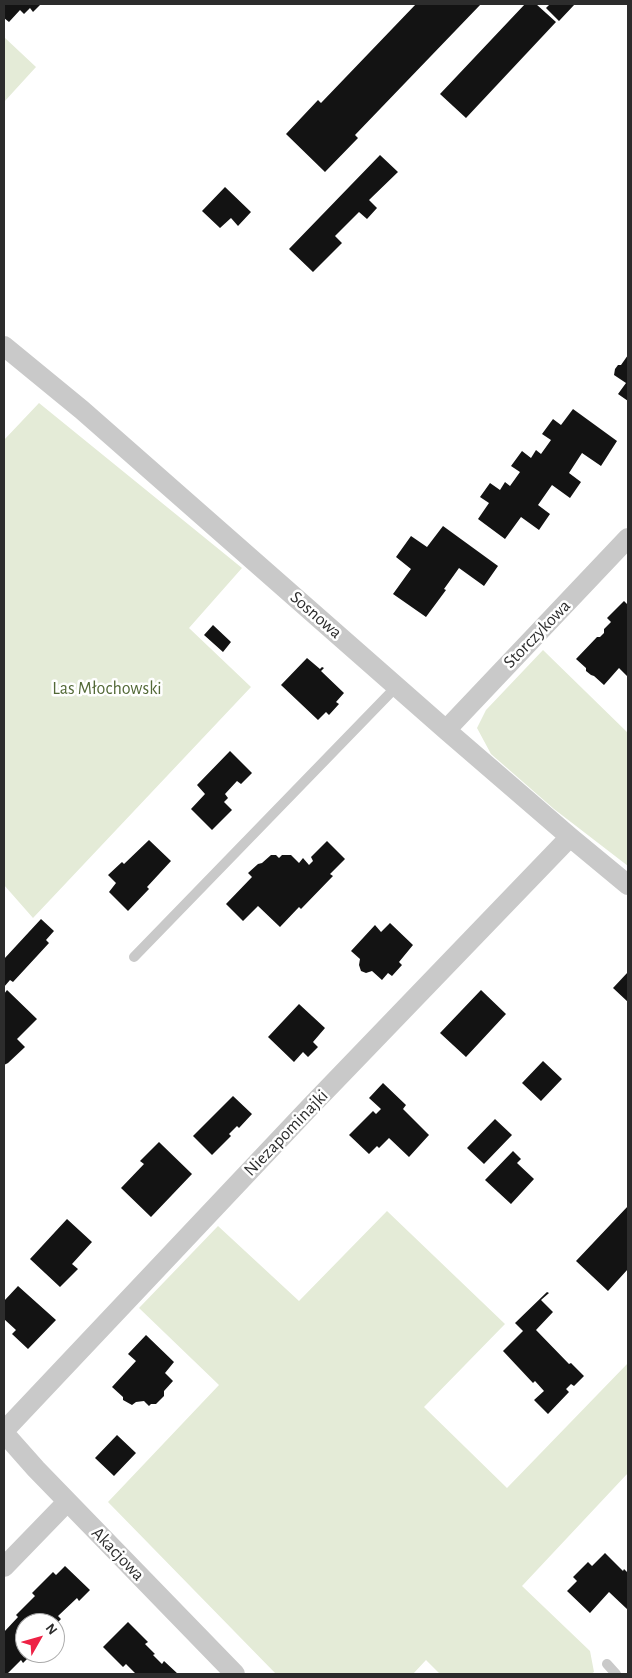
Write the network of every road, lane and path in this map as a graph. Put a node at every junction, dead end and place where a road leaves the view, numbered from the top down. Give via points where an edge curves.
1 (4, 346) edge
2 (628, 538) edge
3 (397, 686) junction
4 (446, 730) junction
5 (570, 837) junction
6 (628, 885) edge
7 (134, 957) dead end
8 (4, 1432) edge
9 (67, 1502) junction
10 (4, 1566) edge
11 (607, 1664) dead end
12 (235, 1674) edge
13 (616, 1674) edge

1 - 3 street, Sosnowa via 109,433
2 - 4 street, Storczykowa
3 - 4 street, Sosnowa
3 - 7 lane
4 - 5 street, Sosnowa
5 - 6 street, Sosnowa
5 - 8 street, Niezapominajki via 282,1136
8 - 9 street, Akacjowa
9 - 10 street
9 - 12 street, Akacjowa
11 - 13 lane

